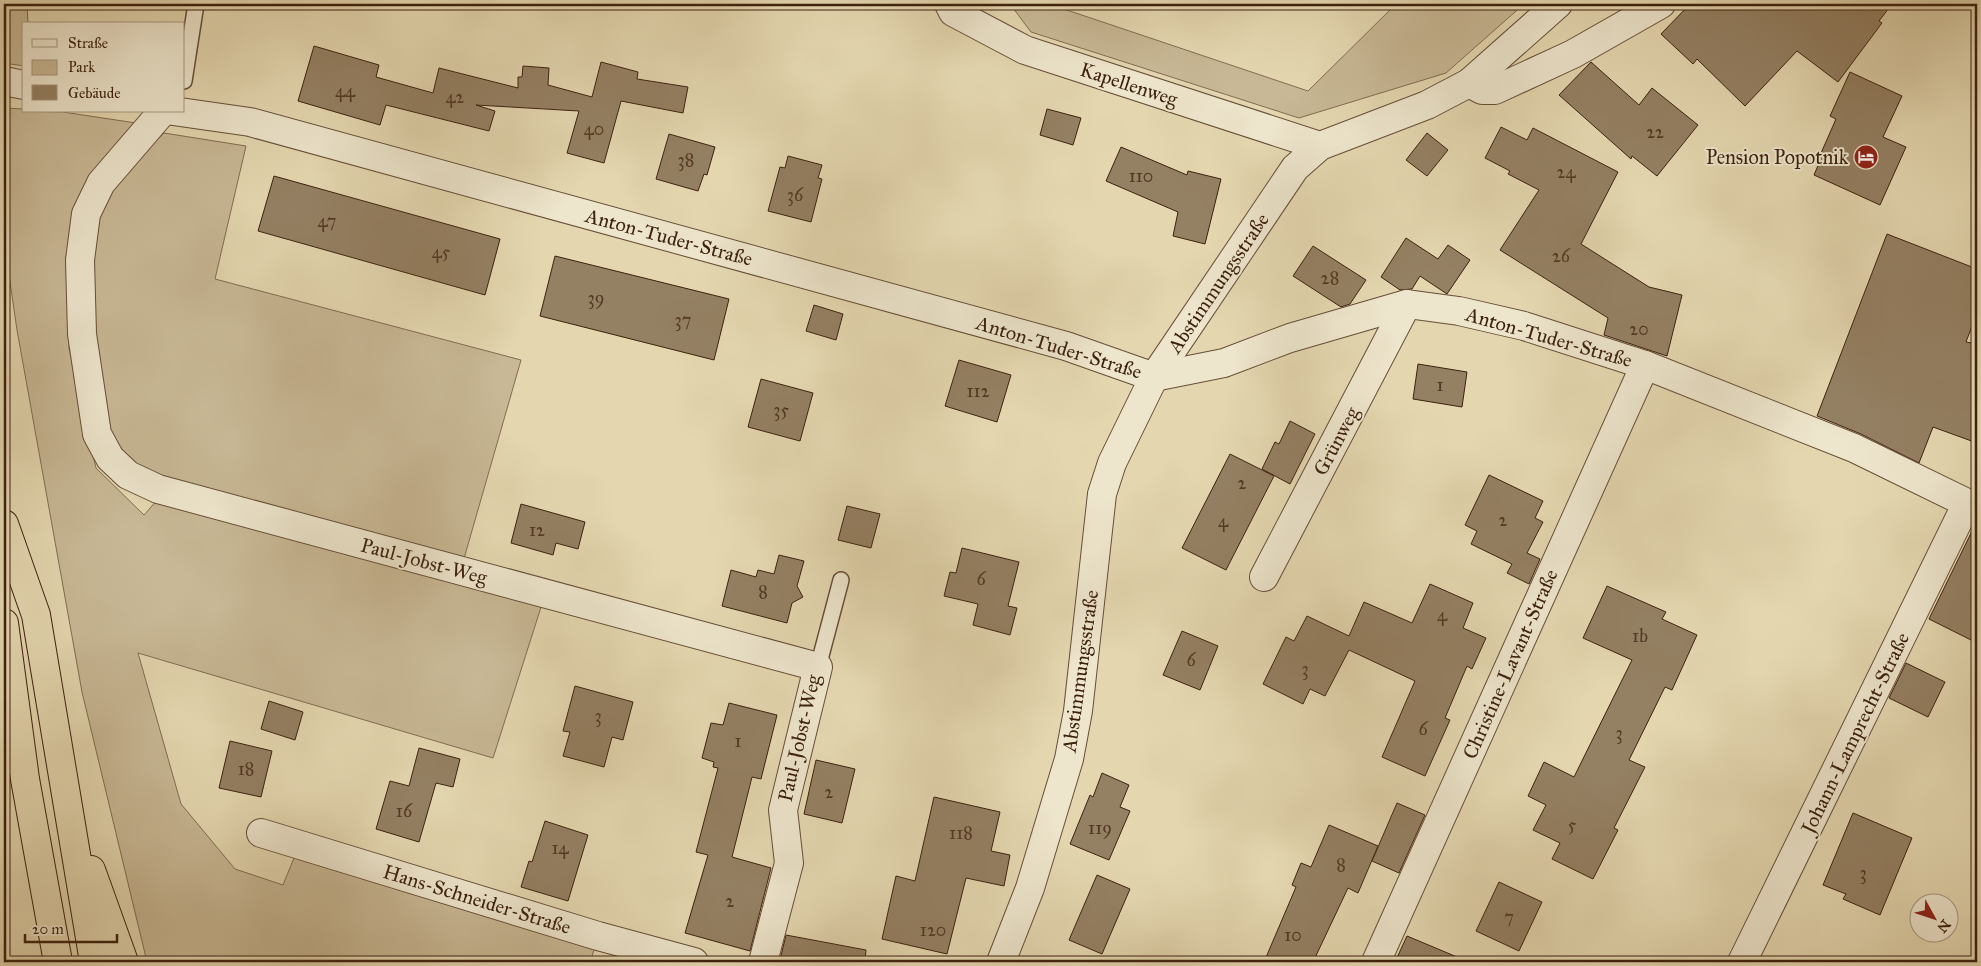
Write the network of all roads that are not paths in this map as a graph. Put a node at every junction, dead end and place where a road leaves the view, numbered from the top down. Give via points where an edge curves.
1 (196, 4) edge
2 (949, 4) edge
3 (1558, 4) edge
4 (1661, 4) edge
5 (185, 75) edge
6 (4, 81) edge
7 (1469, 83) junction
8 (22, 85) edge
9 (162, 112) edge
10 (179, 112) edge
11 (1320, 146) junction
12 (1407, 304) junction
13 (1645, 365) junction
14 (1154, 377) junction
15 (1972, 505) edge
16 (4, 524) edge
17 (1264, 577) dead end
18 (841, 580) dead end
19 (4, 623) edge
20 (818, 667) junction
21 (65, 796) junction
22 (261, 833) dead end
23 (58, 962) edge
24 (94, 962) edge
25 (124, 962) edge
26 (694, 962) edge
27 (763, 962) edge
28 (1001, 962) edge
29 (1376, 962) edge
30 (1742, 962) edge

1 - 5 lane
2 - 11 street, Kapellenweg via 953,12 1025,50
3 - 7 street, Abstimmungsstraße
4 - 7 street via 1573,54 1495,90 1482,90
6 - 8 street
7 - 11 street, Abstimmungsstraße via 1427,105
9 - 20 street, Paul-Jobst-Weg via 101,184 86,214 80,260 82,334 96,434 110,458 128,475 158,489
10 - 14 street, Anton-Tuder-Straße via 250,122 1066,346
11 - 14 street, Abstimmungsstraße via 1295,168
12 - 13 street, Anton-Tuder-Straße via 1459,311 1524,326
12 - 14 street, Anton-Tuder-Straße via 1290,338 1224,363
12 - 17 street, Grünweg
13 - 15 street, Anton-Tuder-Straße via 1854,448
13 - 29 street, Christine-Lavant-Straße
14 - 28 street, Abstimmungsstraße via 1112,463 1102,494 1078,711 1069,760 1030,888
15 - 30 street, Johann-Lamprecht-Straße
16 - 21 highway via 36,615
18 - 20 lane
19 - 23 highway via 25,779
20 - 27 street, Paul-Jobst-Weg via 783,810 789,863
21 - 24 highway
21 - 25 highway
22 - 26 street, Hans-Schneider-Straße

